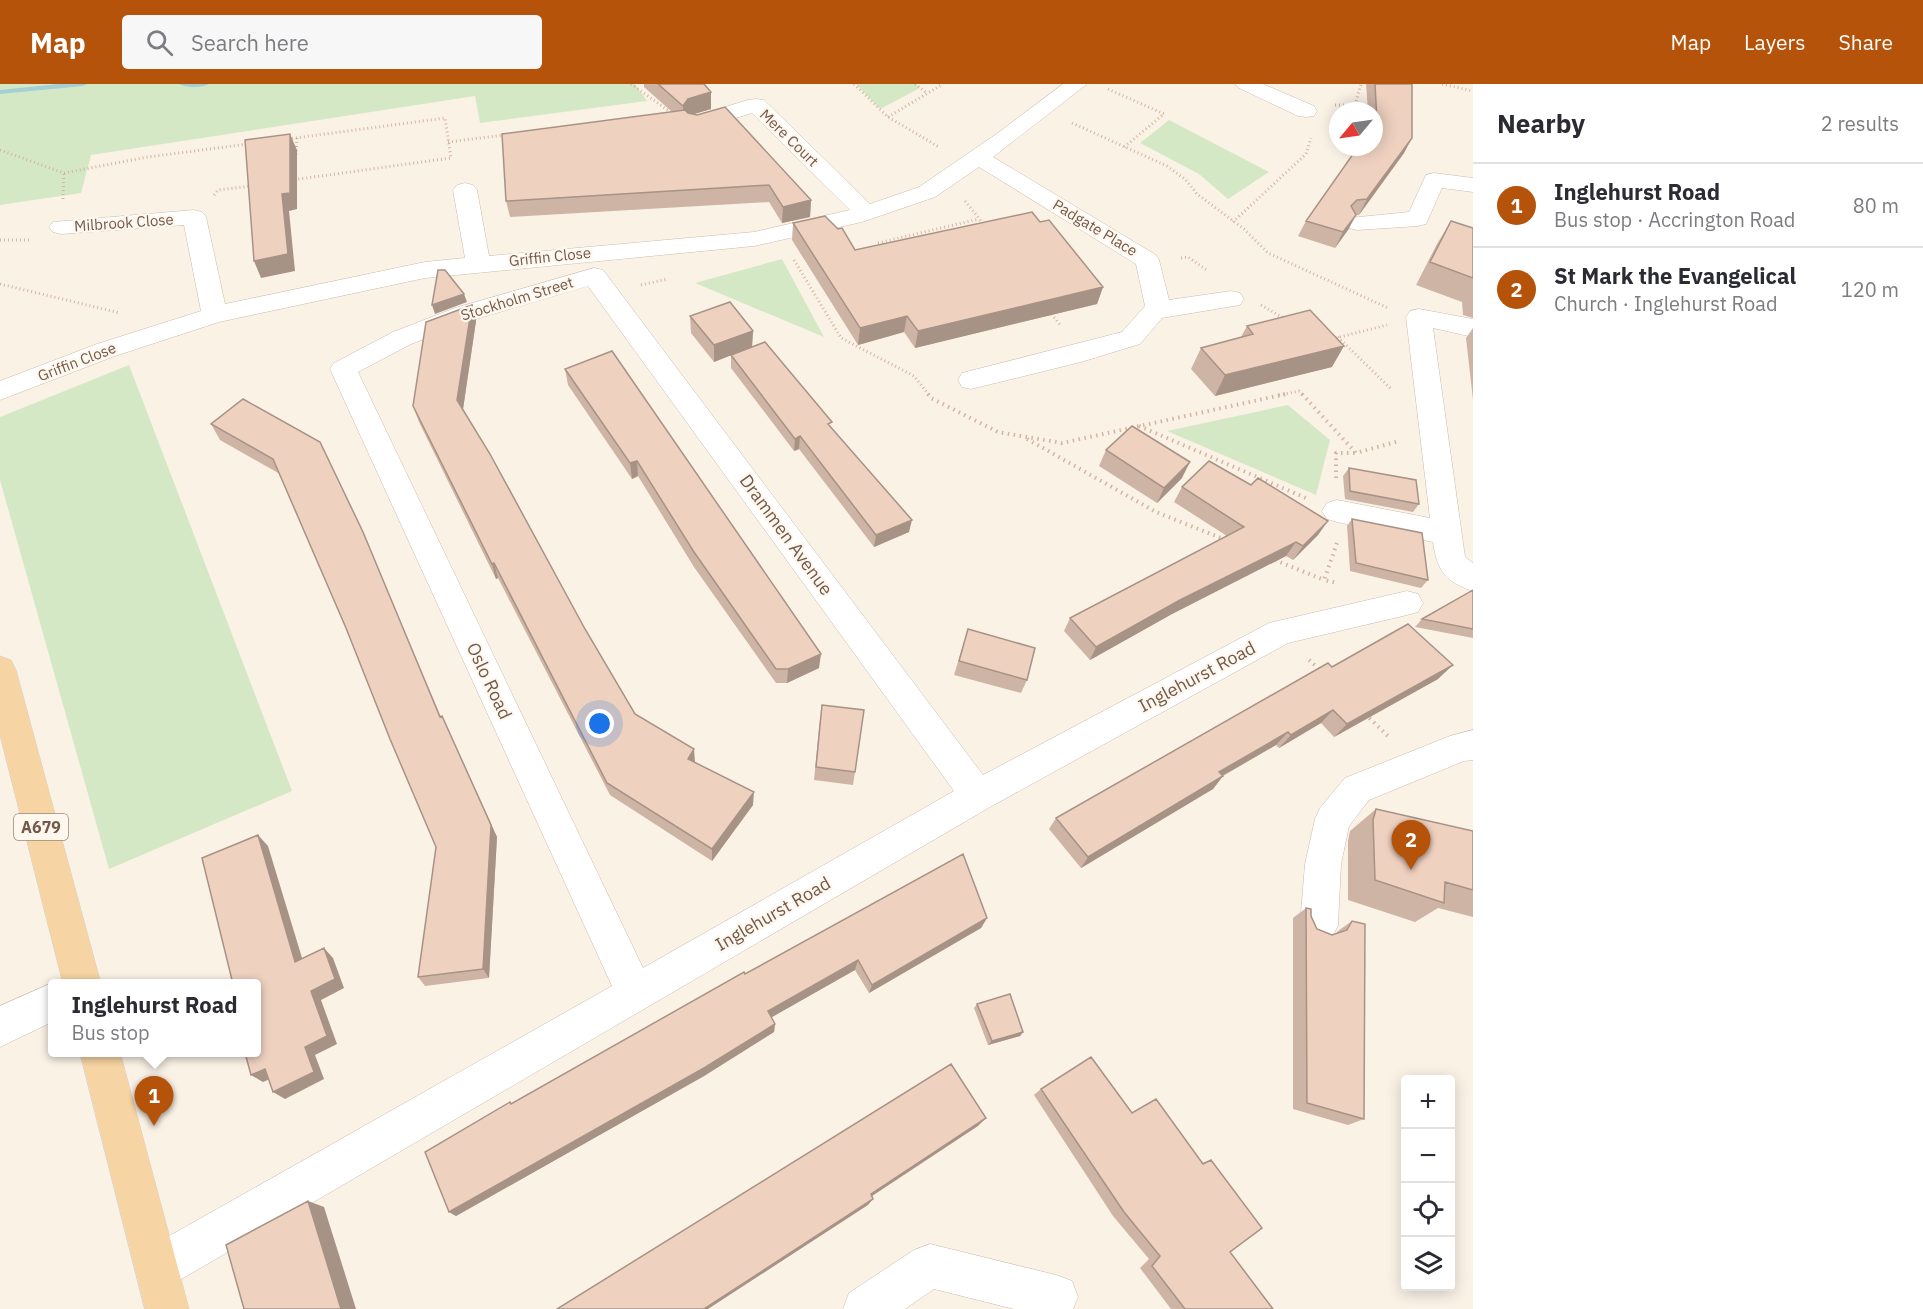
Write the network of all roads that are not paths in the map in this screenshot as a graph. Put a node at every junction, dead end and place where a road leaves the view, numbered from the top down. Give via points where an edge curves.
1 (1076, 84) edge
2 (1246, 84) edge
3 (1306, 111) road end
4 (697, 123) edge
5 (973, 161) junction
6 (1473, 185) edge
7 (465, 190) dead end
8 (859, 215) junction
9 (1357, 223) edge
10 (61, 227) dead end
11 (478, 265) junction
12 (594, 276) joint
13 (1229, 291) road end
14 (1155, 311) junction
15 (214, 315) junction
16 (1473, 328) edge
17 (343, 369) joint
18 (971, 380) dead end
19 (0, 392) edge
20 (1337, 511) road end
21 (1447, 533) junction
22 (1473, 579) edge
23 (1407, 603) dead end
24 (0, 670) edge
25 (1473, 745) edge
26 (978, 795) junction
27 (1319, 926) dead end
28 (81, 979) edge
29 (634, 993) junction
30 (48, 1004) edge
31 (0, 1027) edge
32 (101, 1057) edge
33 (157, 1268) junction
34 (1056, 1297) dead end
35 (167, 1309) edge
36 (865, 1309) edge

1 - 5 street, Griffin Close
2 - 3 street
4 - 8 street, Mere Court via 756,105
5 - 8 street, Griffin Close via 927,192
5 - 14 street, Padgate Place via 1147,260 1158,307
6 - 9 street via 1434,180 1418,219
7 - 11 street
8 - 11 street, Griffin Close via 754,240
10 - 15 street, Milbrook Close via 194,218
11 - 15 street, Griffin Close via 425,270
12 - 17 street, Stockholm Street via 464,314 402,338
12 - 26 street, Drammen Avenue
13 - 14 street
14 - 18 street via 1131,338
15 - 19 street, Griffin Close via 106,350
16 - 21 street via 1419,317
17 - 29 street, Oslo Road
20 - 21 street
21 - 22 street via 1451,563
23 - 26 street, Inglehurst Road via 1280,632
24 - 28 main road, A679
25 - 27 street via 1357,789 1333,819 1323,864
26 - 29 street, Inglehurst Road
29 - 33 street, Inglehurst Road
30 - 31 street
32 - 33 main road
33 - 35 main road
34 - 36 street via 930,1266

